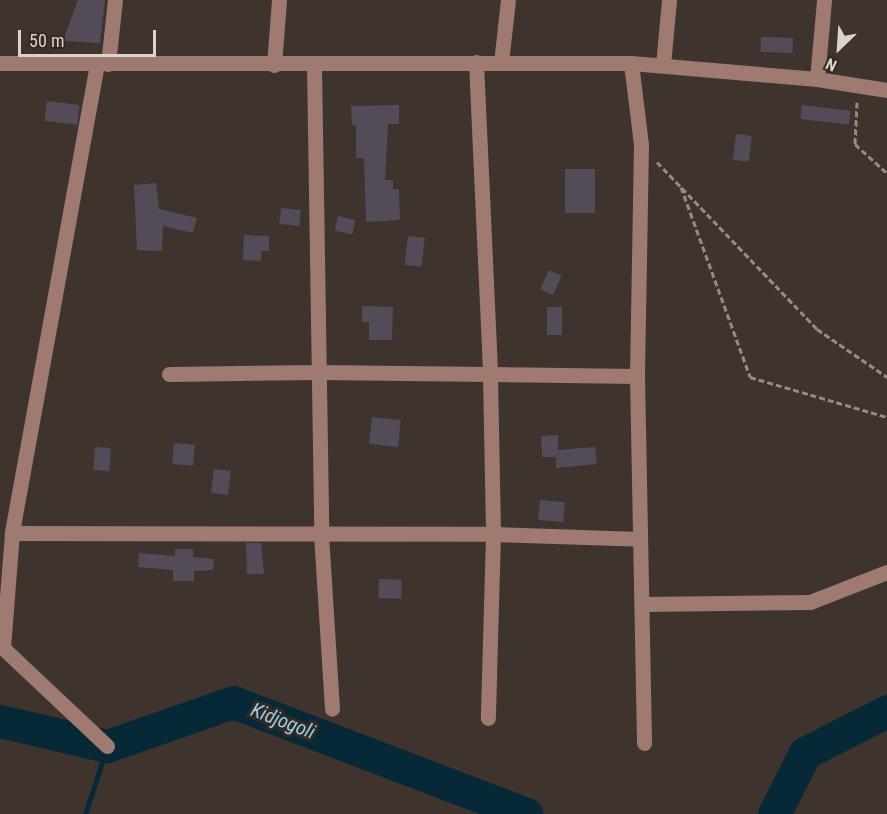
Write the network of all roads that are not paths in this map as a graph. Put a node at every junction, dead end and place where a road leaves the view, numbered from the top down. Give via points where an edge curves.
1 (115, 0) edge
2 (279, 0) edge
3 (508, 0) edge
4 (669, 0) edge
5 (824, 0) edge
6 (476, 62) junction
7 (0, 63) edge
8 (501, 63) junction
9 (631, 63) junction
10 (102, 64) junction
11 (314, 64) junction
12 (274, 65) junction
13 (663, 65) junction
14 (817, 79) junction
15 (887, 90) edge
16 (318, 372) junction
17 (169, 374) dead end
18 (490, 375) junction
19 (637, 376) junction
20 (12, 534) junction
21 (321, 534) junction
22 (493, 534) junction
23 (640, 538) junction
24 (887, 572) edge
25 (643, 604) junction
26 (332, 710) dead end
27 (488, 718) dead end
28 (644, 743) dead end
29 (107, 746) dead end

1 - 10 street
2 - 12 street
3 - 8 street
4 - 13 street
5 - 14 street
6 - 8 street
6 - 11 street
6 - 18 street
7 - 10 street
8 - 9 street
9 - 13 street
9 - 19 street via 642,145
10 - 12 street
10 - 20 street
11 - 12 street
11 - 16 street
13 - 14 street
14 - 15 street
16 - 17 street
16 - 18 street
16 - 21 street
18 - 19 street
18 - 22 street
19 - 23 street
20 - 21 street
20 - 29 street via 3,648
21 - 22 street
21 - 26 street
22 - 23 street
22 - 27 street
23 - 25 street
24 - 25 street via 810,602
25 - 28 street

